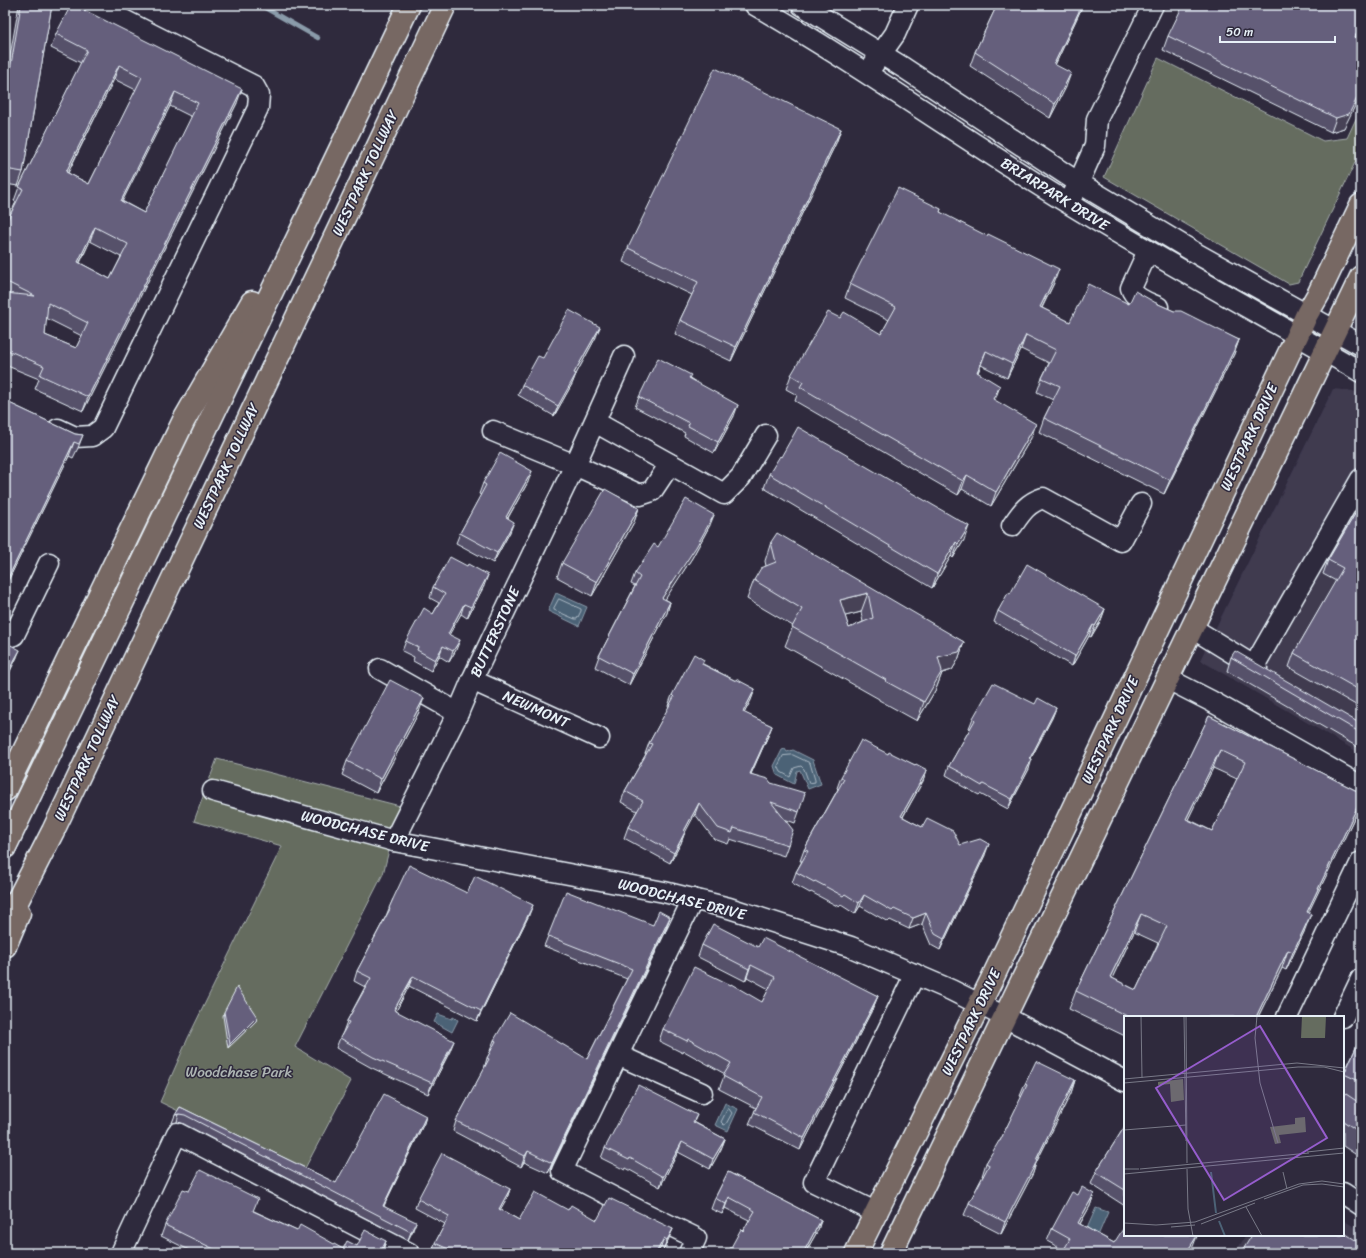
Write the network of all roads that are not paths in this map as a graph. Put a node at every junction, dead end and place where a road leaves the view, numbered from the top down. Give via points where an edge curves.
1 (94, 5) edge
2 (409, 5) edge
3 (445, 5) edge
4 (755, 5) edge
5 (802, 5) edge
6 (908, 5) edge
7 (1153, 5) edge
8 (881, 54) junction
9 (868, 73) junction
10 (336, 158) junction
11 (1079, 183) junction
12 (1069, 204) junction
13 (1361, 205) edge
14 (1148, 251) junction
15 (1361, 277) edge
16 (1173, 314) edge
17 (1307, 314) junction
18 (1336, 330) junction
19 (1297, 336) junction
20 (1361, 344) edge
21 (1325, 351) junction
22 (624, 356) dead end
23 (1361, 372) edge
24 (40, 421) edge
25 (595, 422) junction
26 (493, 430) dead end
27 (766, 435) dead end
28 (670, 464) junction
29 (575, 465) junction
30 (1361, 479) edge
31 (1141, 504) dead end
32 (1012, 526) dead end
33 (49, 563) dead end
34 (1192, 628) junction
35 (5, 638) edge
36 (1254, 666) junction
37 (380, 669) dead end
38 (1274, 677) edge
39 (1168, 679) junction
40 (472, 680) junction
41 (458, 713) junction
42 (599, 738) dead end
43 (1083, 786) junction
44 (1361, 786) edge
45 (5, 790) edge
46 (213, 791) dead end
47 (1110, 799) junction
48 (53, 831) junction
49 (394, 841) junction
50 (5, 847) edge
51 (1361, 862) edge
52 (693, 899) junction
53 (5, 925) edge
54 (5, 946) edge
55 (915, 974) junction
56 (1361, 979) edge
57 (980, 1004) junction
58 (1287, 1016) edge
59 (1343, 1016) edge
60 (1005, 1017) junction
61 (618, 1055) junction
62 (1124, 1080) edge
63 (702, 1093) dead end
64 (1344, 1194) edge
65 (1361, 1205) edge
66 (877, 1213) junction
67 (123, 1252) edge
68 (410, 1253) edge
69 (689, 1253) edge
70 (856, 1253) edge
71 (891, 1253) edge

1 - 24 street via 254,86 259,95 258,108 103,428 92,436 75,437
2 - 10 main road
3 - 48 main road, WESTPARK TOLLWAY
4 - 9 street, BRIARPARK DRIVE
5 - 8 street, BRIARPARK DRIVE
6 - 8 street via 895,34
7 - 11 street via 1097,118 1095,146
8 - 9 street
8 - 11 street, BRIARPARK DRIVE
9 - 12 street, BRIARPARK DRIVE
10 - 45 main road via 184,420
10 - 50 main road
11 - 12 street
11 - 17 street, BRIARPARK DRIVE via 1199,255
12 - 14 street, BRIARPARK DRIVE
13 - 17 main road, WESTPARK DRIVE
14 - 16 street via 1134,280 1132,292
14 - 19 street, BRIARPARK DRIVE
15 - 18 main road, WESTPARK DRIVE
17 - 18 street, BRIARPARK DRIVE
17 - 19 main road, WESTPARK DRIVE
18 - 20 street, BRIARPARK DRIVE
18 - 21 main road, WESTPARK DRIVE
19 - 21 street, BRIARPARK DRIVE
19 - 43 main road, WESTPARK DRIVE
21 - 23 street, BRIARPARK DRIVE
21 - 34 main road, WESTPARK DRIVE
22 - 25 street, BUTTERSTONE
25 - 28 street
25 - 29 street, BUTTERSTONE
26 - 29 street
27 - 28 street via 741,477 724,494
28 - 29 street via 652,491 640,495
29 - 40 street, BUTTERSTONE
30 - 36 street
31 - 32 street via 1121,541 1043,498 1034,501 1024,510
33 - 35 street via 14,635
34 - 36 street
34 - 39 main road, WESTPARK DRIVE
36 - 38 street
37 - 41 street
39 - 44 street
39 - 47 main road, WESTPARK DRIVE
40 - 41 street, BUTTERSTONE
40 - 42 street, NEWMONT
41 - 49 street, BUTTERSTONE
43 - 47 main road
43 - 57 main road, WESTPARK DRIVE
46 - 49 street, WOODCHASE DRIVE
47 - 60 main road, WESTPARK DRIVE
48 - 53 main road, WESTPARK TOLLWAY
48 - 54 main road
49 - 52 street, WOODCHASE DRIVE via 580,875
51 - 58 street
52 - 55 street, WOODCHASE DRIVE via 851,947
52 - 61 street
55 - 57 street, WOODCHASE DRIVE
55 - 66 street via 814,1182
56 - 59 street
57 - 60 street, WOODCHASE DRIVE
57 - 66 main road, WESTPARK DRIVE
60 - 62 street, WOODCHASE DRIVE
60 - 71 main road, WESTPARK DRIVE
61 - 63 street
61 - 69 street via 562,1171 696,1238
64 - 65 street
66 - 70 main road, WESTPARK DRIVE
67 - 68 street via 177,1134

